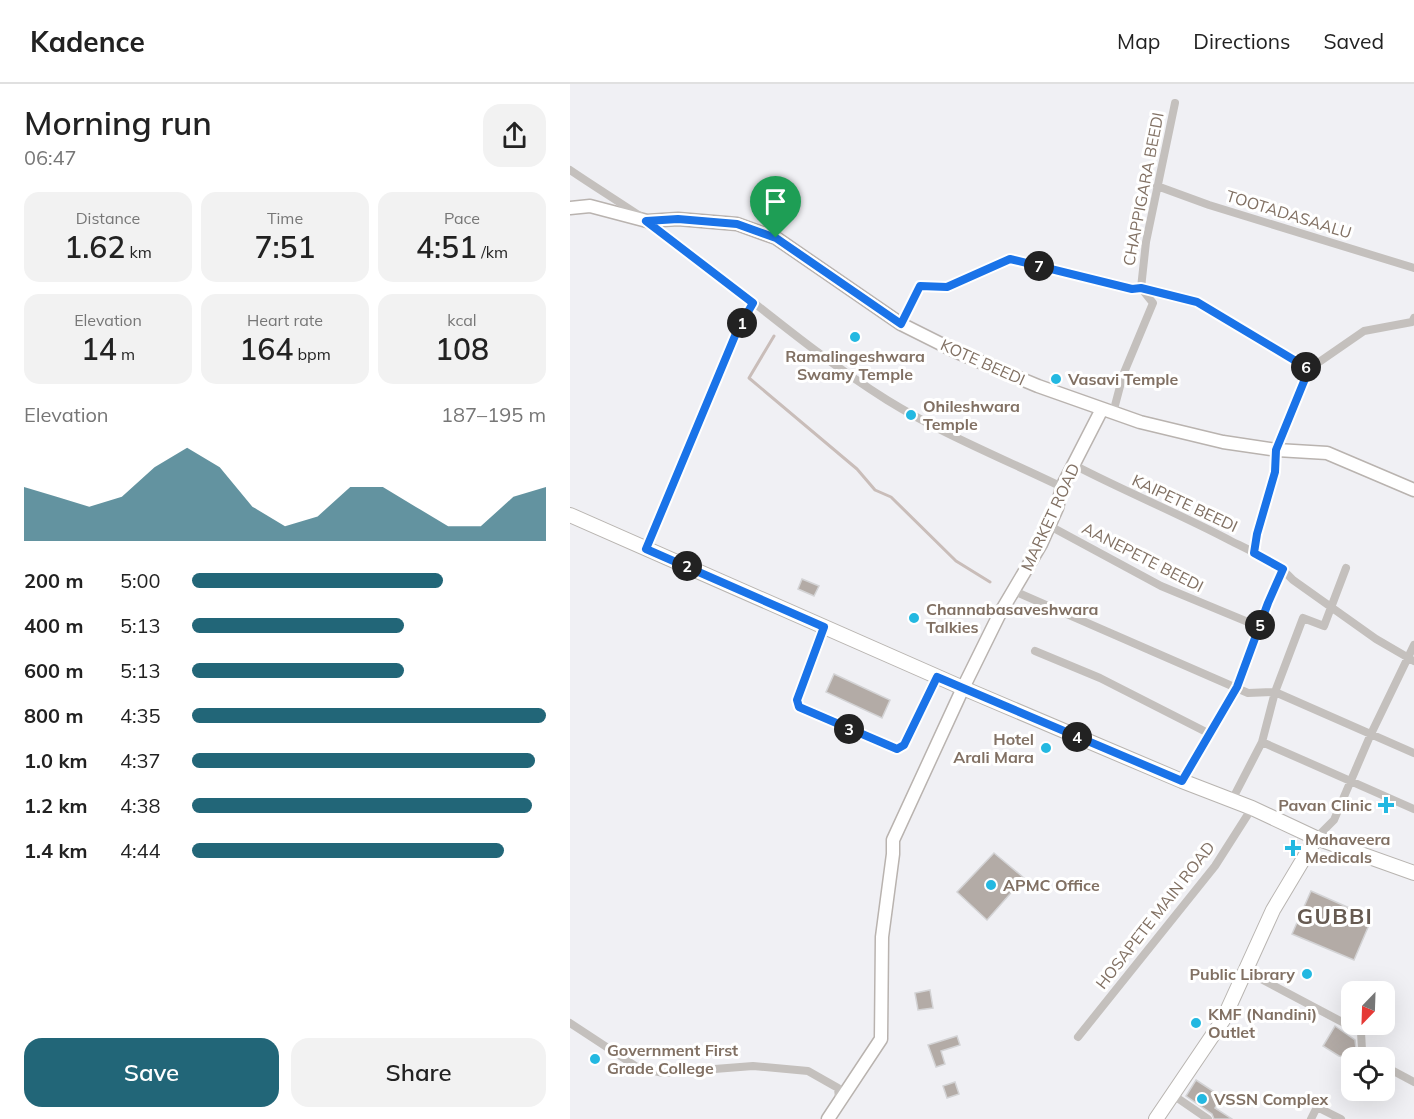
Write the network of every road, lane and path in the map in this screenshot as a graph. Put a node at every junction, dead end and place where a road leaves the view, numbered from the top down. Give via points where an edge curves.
1 (1175, 103) dead end
2 (570, 170) edge
3 (1157, 186) junction
4 (570, 208) edge
5 (646, 221) junction
6 (1414, 268) edge
7 (1141, 288) junction
8 (753, 303) junction
9 (1414, 318) edge
10 (901, 324) junction
11 (1309, 369) junction
12 (1107, 411) junction
13 (1276, 450) junction
14 (1074, 465) junction
15 (1062, 487) junction
16 (1414, 490) edge
17 (570, 515) edge
18 (1048, 525) junction
19 (646, 549) junction
20 (1254, 553) junction
21 (1346, 568) dead end
22 (1283, 569) junction
23 (1014, 591) junction
24 (1330, 607) junction
25 (824, 627) junction
26 (1260, 627) junction
27 (1414, 645) edge
28 (1035, 651) dead end
29 (1411, 659) edge
30 (937, 677) junction
31 (1237, 687) junction
32 (963, 688) junction
33 (1275, 693) junction
34 (1210, 734) junction
35 (1370, 736) junction
36 (1263, 742) junction
37 (1414, 753) edge
38 (1182, 781) junction
39 (1350, 782) junction
40 (1232, 800) junction
41 (1252, 808) junction
42 (1414, 809) edge
43 (1316, 838) junction
44 (1414, 873) edge
45 (1244, 970) junction
46 (570, 1023) edge
47 (1078, 1037) dead end
48 (1362, 1047) edge
49 (1395, 1072) edge
50 (1414, 1082) edge
51 (1173, 1095) junction
52 (839, 1100) junction
53 (828, 1119) edge
54 (1156, 1119) edge
55 (1208, 1119) edge
56 (1311, 1119) edge
57 (1341, 1119) edge

1 - 3 street, CHAPPIGARA BEEDI
2 - 5 street
3 - 6 street, TOOTADASAALU
3 - 7 street, CHAPPIGARA BEEDI
4 - 5 street, KOTE BEEDI via 590,206
5 - 8 street
5 - 10 street, KOTE BEEDI via 678,219 737,224 776,238
7 - 10 street via 1010,259 947,287 920,286
7 - 11 street via 1197,302
7 - 12 street, CHAPPIGARA BEEDI via 1153,303
8 - 15 street via 888,401
8 - 19 street via 733,341
9 - 11 street via 1412,322 1364,331
10 - 12 street, KOTE BEEDI via 957,352
11 - 13 street
12 - 13 street, KOTE BEEDI via 1223,442
12 - 14 street, MARKET ROAD
13 - 16 street, KOTE BEEDI via 1328,453
13 - 20 street via 1275,472
14 - 15 street, MARKET ROAD
14 - 20 street, KAIPETE BEEDI
15 - 18 street, MARKET ROAD
17 - 19 main road
18 - 23 street, MARKET ROAD
18 - 26 street, AANEPETE BEEDI via 1161,586
19 - 25 main road
20 - 22 street, KAIPETE BEEDI
21 - 24 street
22 - 24 street, KAIPETE BEEDI
22 - 26 street
23 - 31 street
23 - 32 street, MARKET ROAD
24 - 29 street, KAIPETE BEEDI
24 - 33 street via 1324,626 1303,618
25 - 30 main road
25 - 30 lane via 797,700 799,707 897,749 904,745
26 - 31 street
27 - 29 street
28 - 34 street via 1100,678
29 - 35 street
30 - 32 main road
31 - 33 street via 1248,693
31 - 34 street
32 - 38 main road
32 - 52 street, MARKET ROAD via 893,840 882,937 881,1039
33 - 35 street
33 - 36 street
34 - 38 street
35 - 37 street
35 - 39 street
36 - 39 street
36 - 40 street
38 - 40 main road
39 - 42 street
39 - 43 street via 1334,820
40 - 41 main road
41 - 43 main road
41 - 47 street, HOSAPETE MAIN ROAD via 1215,866
43 - 44 main road
43 - 45 main road via 1273,909
45 - 48 street via 1361,1032
45 - 51 main road via 1222,1020
46 - 52 street via 637,1067 663,1073 753,1066 808,1071 838,1088
49 - 50 street
51 - 54 main road
51 - 55 street
52 - 53 street, MARKET ROAD
56 - 57 street via 1317,1107

